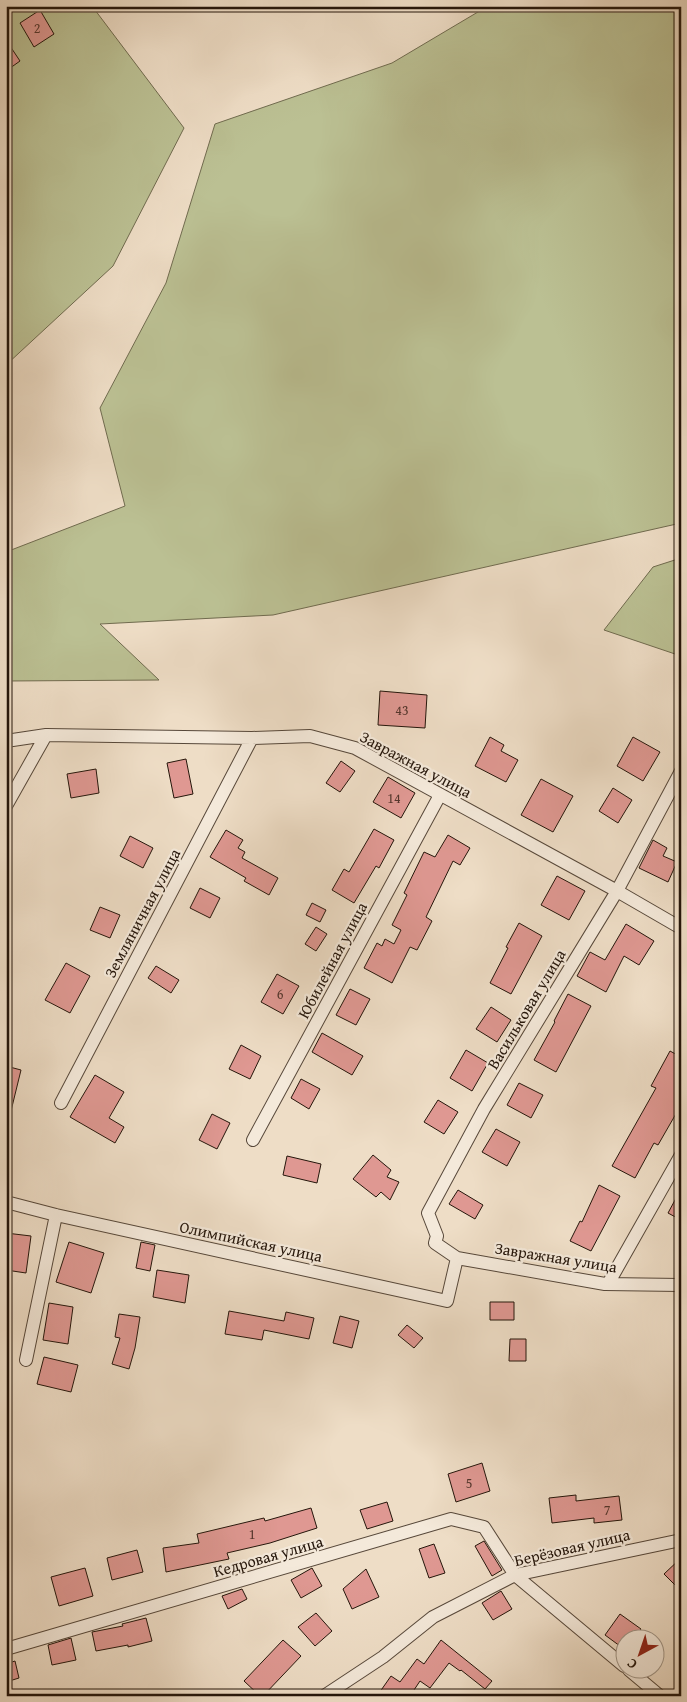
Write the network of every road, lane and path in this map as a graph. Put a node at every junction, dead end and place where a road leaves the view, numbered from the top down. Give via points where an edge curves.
1 (46, 735) junction
2 (252, 738) junction
3 (6, 741) edge
4 (681, 771) edge
5 (440, 795) junction
6 (6, 806) edge
7 (616, 891) junction
8 (681, 928) edge
9 (61, 1103) dead end
10 (253, 1140) dead end
11 (681, 1156) edge
12 (6, 1202) edge
13 (56, 1215) junction
14 (457, 1258) junction
15 (608, 1284) junction
16 (681, 1285) edge
17 (26, 1360) dead end
18 (681, 1540) edge
19 (515, 1575) junction
20 (6, 1649) edge
21 (614, 1658) edge
22 (640, 1680) edge
23 (324, 1696) edge
24 (660, 1696) edge

1 - 2 street, Завражная улица
1 - 3 street, Завражная улица
1 - 6 street
2 - 5 street, Завражная улица via 310,736 355,748
2 - 9 street, Земляничная улица
4 - 7 street, Васильковая улица
5 - 7 street, Завражная улица
5 - 10 street, Юбилейная улица
7 - 8 street, Завражная улица
7 - 14 street, Васильковая улица via 484,1109 428,1213 437,1236 435,1243
11 - 15 street
12 - 13 street, Олимпийская улица
13 - 14 street, Олимпийская улица via 447,1301
13 - 17 street
14 - 15 street, Завражная улица
15 - 16 street, Завражная улица
18 - 19 street, Берёзовая улица
19 - 20 street, Кедровая улица via 484,1527 451,1519
19 - 21 street, Кедровая улица
19 - 23 street, Берёзовая улица via 433,1617 383,1657
22 - 24 street

